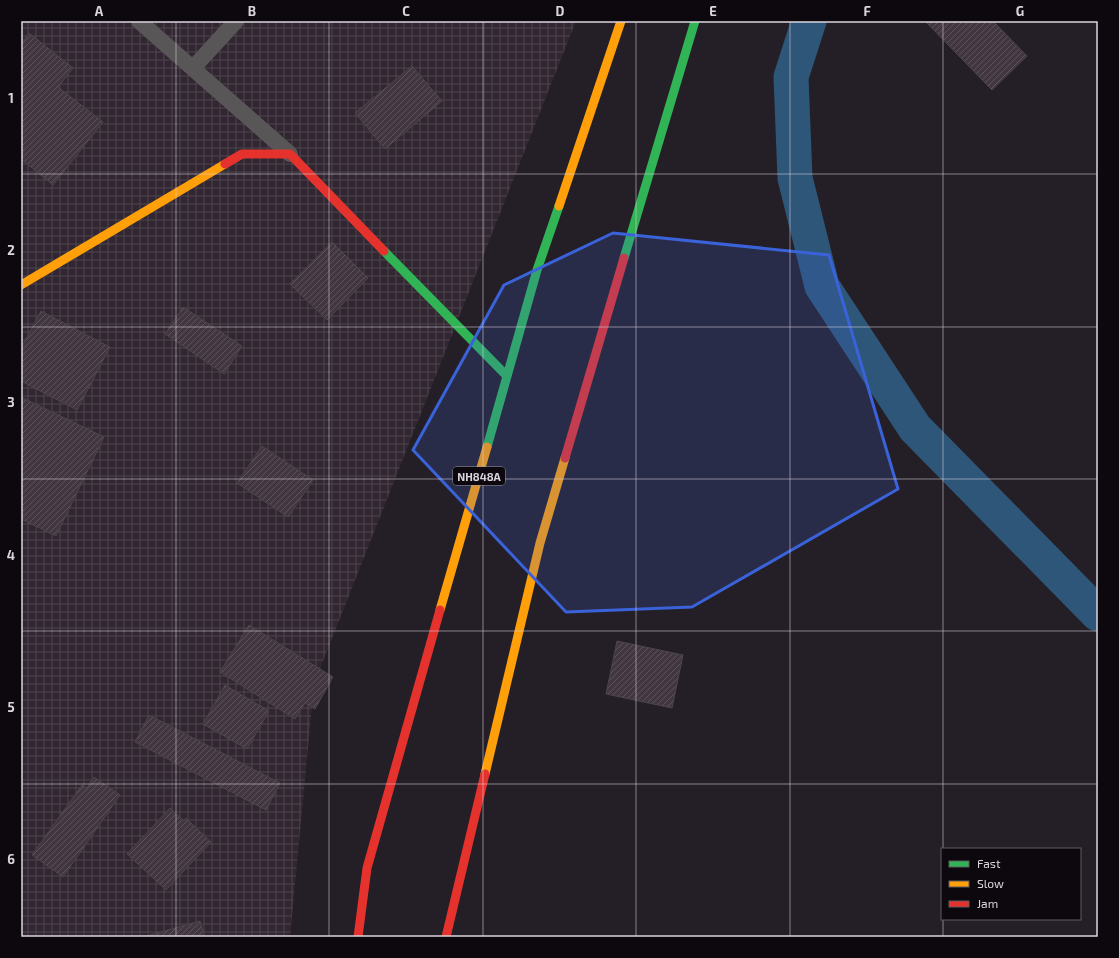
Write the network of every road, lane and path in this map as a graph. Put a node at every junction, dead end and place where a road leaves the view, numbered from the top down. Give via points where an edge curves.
1 (139, 21) edge
2 (236, 21) edge
3 (621, 21) edge
4 (695, 21) edge
5 (193, 68) junction
6 (290, 154) junction
7 (21, 285) edge
8 (507, 376) junction
9 (358, 937) edge
10 (446, 937) edge

1 - 5 lane
2 - 5 lane
3 - 8 main road, NH848A via 537,270
4 - 10 main road via 540,543
5 - 6 lane
6 - 7 main road via 242,154
6 - 8 main road
8 - 9 main road, NH848A via 367,868

